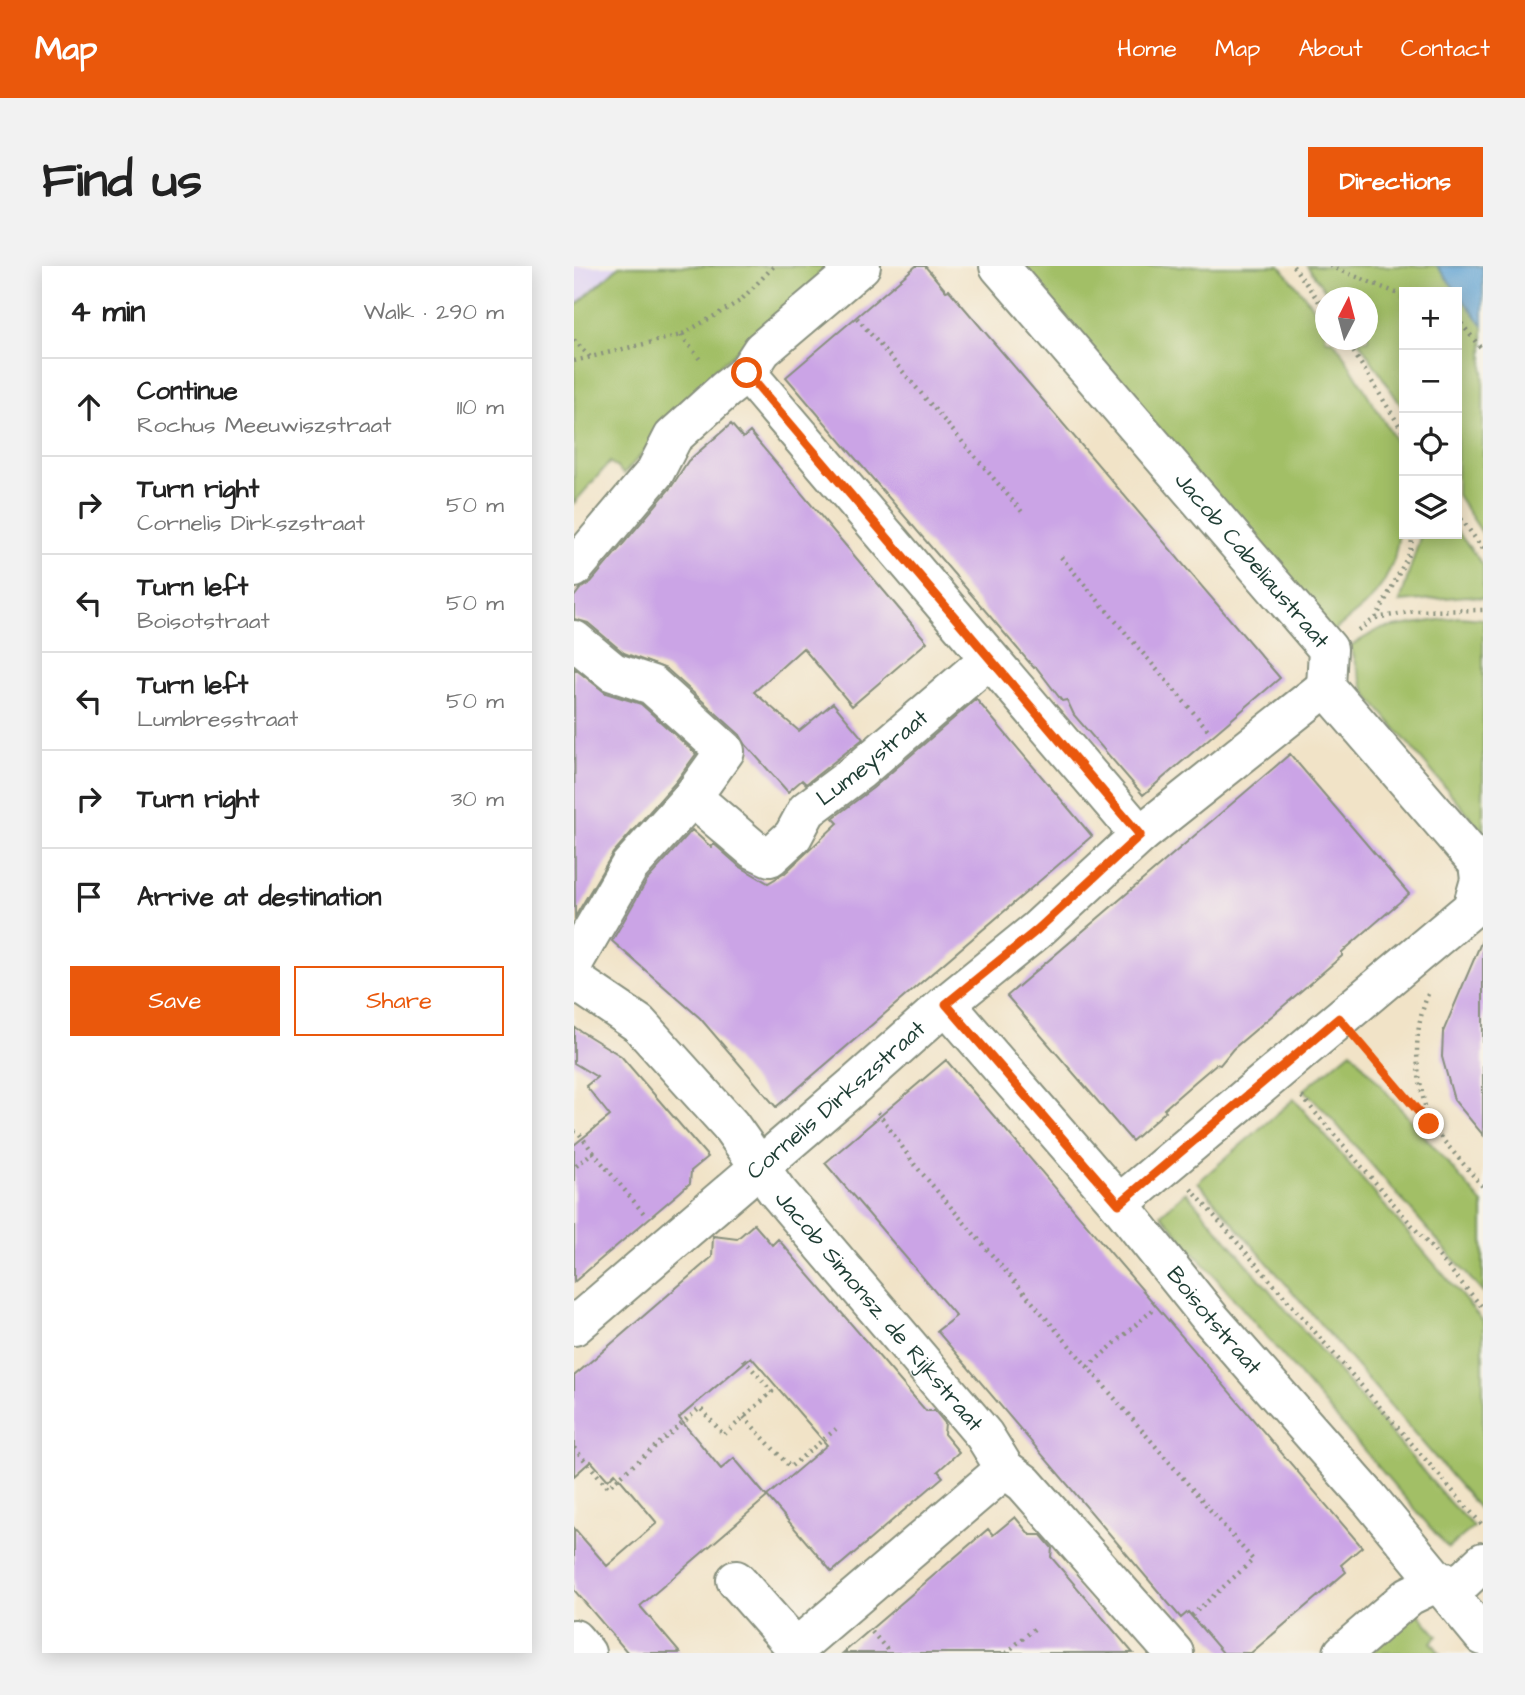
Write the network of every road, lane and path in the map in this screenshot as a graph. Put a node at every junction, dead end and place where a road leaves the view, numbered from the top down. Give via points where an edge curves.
1 (774, 266) edge
2 (999, 266) edge
3 (1293, 266) edge
4 (1330, 266) edge
5 (848, 278) edge
6 (1399, 294) edge
7 (1315, 297) edge
8 (1462, 324) edge
9 (574, 340) edge
10 (1352, 350) edge
11 (1483, 351) edge
12 (592, 359) junction
13 (574, 362) edge
14 (747, 373) junction
15 (1399, 425) edge
16 (1023, 513) dead end
17 (1462, 520) edge
18 (1412, 539) edge
19 (1483, 549) edge
20 (1061, 557) dead end
21 (574, 568) edge
22 (1483, 610) edge
23 (1376, 618) junction
24 (574, 640) edge
25 (1328, 649) junction
26 (989, 659) junction
27 (1326, 687) junction
28 (1234, 760) junction
29 (692, 797) junction
30 (1140, 835) junction
31 (574, 962) edge
32 (574, 981) edge
33 (1430, 988) dead end
34 (946, 1004) junction
35 (1339, 1018) junction
36 (1279, 1070) junction
37 (856, 1084) junction
38 (1429, 1124) junction
39 (574, 1131) edge
40 (593, 1152) junction
41 (1168, 1162) junction
42 (760, 1166) junction
43 (574, 1168) edge
44 (1483, 1187) edge
45 (1119, 1204) junction
46 (669, 1245) junction
47 (1183, 1284) junction
48 (1483, 1308) edge
49 (574, 1326) edge
50 (741, 1356) dead end
51 (1088, 1367) junction
52 (744, 1417) junction
53 (836, 1429) dead end
54 (574, 1448) edge
55 (1005, 1469) junction
56 (1483, 1526) edge
57 (1483, 1562) edge
58 (736, 1580) dead end
59 (1438, 1582) junction
60 (1034, 1629) dead end
61 (1483, 1636) edge
62 (574, 1639) edge
63 (1169, 1647) edge
64 (586, 1653) edge
65 (1006, 1653) edge
66 (1343, 1653) edge

1 - 12 path via 740,301 681,335
2 - 25 street, Jacob Cabeliaustraat
3 - 7 path
4 - 6 path
5 - 14 street via 762,351
5 - 16 path
8 - 11 path
9 - 12 path
10 - 15 path
12 - 13 path
14 - 21 street via 673,437 655,472
14 - 26 street
17 - 19 path
18 - 23 path
20 - 28 path
22 - 23 path via 1415,611
23 - 25 path
24 - 29 street via 613,672 652,685 725,751
25 - 27 street, Jacob Cabeliaustraat
26 - 29 street, Lumeystraat via 807,810 793,836 770,857 752,849
26 - 30 street
27 - 28 street, Cornelis Dirkszstraat
27 - 35 street, Jacob Cabeliaustraat via 1478,863 1480,880 1472,908
28 - 30 street, Cornelis Dirkszstraat
29 - 31 street via 629,867
30 - 34 street, Cornelis Dirkszstraat via 1037,930
32 - 42 street, Jacob Simonsz. de Rijkstraat via 639,1024 730,1125
33 - 38 path via 1420,1014 1416,1047 1418,1080
34 - 37 street, Cornelis Dirkszstraat
34 - 45 street, Boisotstraat
35 - 36 street
35 - 38 path
36 - 41 street
36 - 48 path
37 - 42 street, Cornelis Dirkszstraat
37 - 51 path via 914,1164
38 - 44 path
39 - 40 path
40 - 43 path
40 - 46 path
41 - 45 street
41 - 56 path
42 - 46 street, Cornelis Dirkszstraat
42 - 55 street, Jacob Simonsz. de Rijkstraat via 984,1434
45 - 47 street, Boisotstraat
46 - 49 street, Cornelis Dirkszstraat
47 - 51 path
47 - 59 street, Boisotstraat
50 - 52 path via 772,1392
51 - 63 path via 1253,1560
52 - 53 path via 790,1467
52 - 54 path via 724,1434 700,1408 608,1487
55 - 58 street via 796,1648
55 - 63 street, Jacob Simonsz. de Rijkstraat via 1024,1483
57 - 59 street via 1461,1583
59 - 61 street, Boisotstraat
59 - 66 street via 1409,1596
60 - 65 path
62 - 64 street

